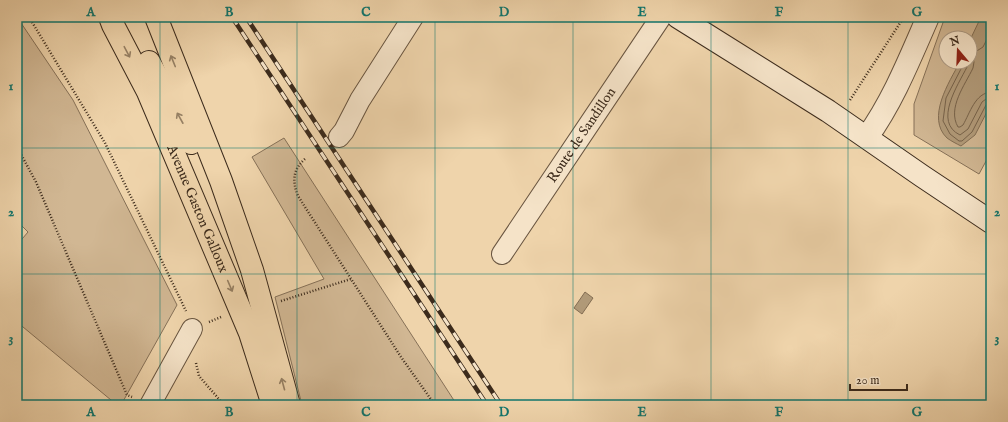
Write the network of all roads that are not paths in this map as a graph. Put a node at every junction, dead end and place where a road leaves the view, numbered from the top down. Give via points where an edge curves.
1 (110, 17) edge
2 (124, 17) edge
3 (156, 17) edge
4 (413, 17) edge
5 (661, 17) edge
6 (678, 17) edge
7 (928, 17) edge
8 (339, 137) dead end
9 (866, 137) junction
10 (991, 222) edge
11 (502, 254) dead end
12 (192, 329) road end
13 (278, 362) junction
14 (144, 402) edge
15 (273, 405) edge
16 (289, 405) edge

1 -> 15 main road, Avenue Gaston Galloux via 148,92 250,333
13 -> 2 main road via 187,132
13 -> 3 main road via 252,270 221,181
4 - 8 street
5 - 11 street, Route de Sandillon
6 - 9 main road
7 - 9 main road via 878,121
9 - 10 main road
12 - 14 street
16 -> 13 main road

